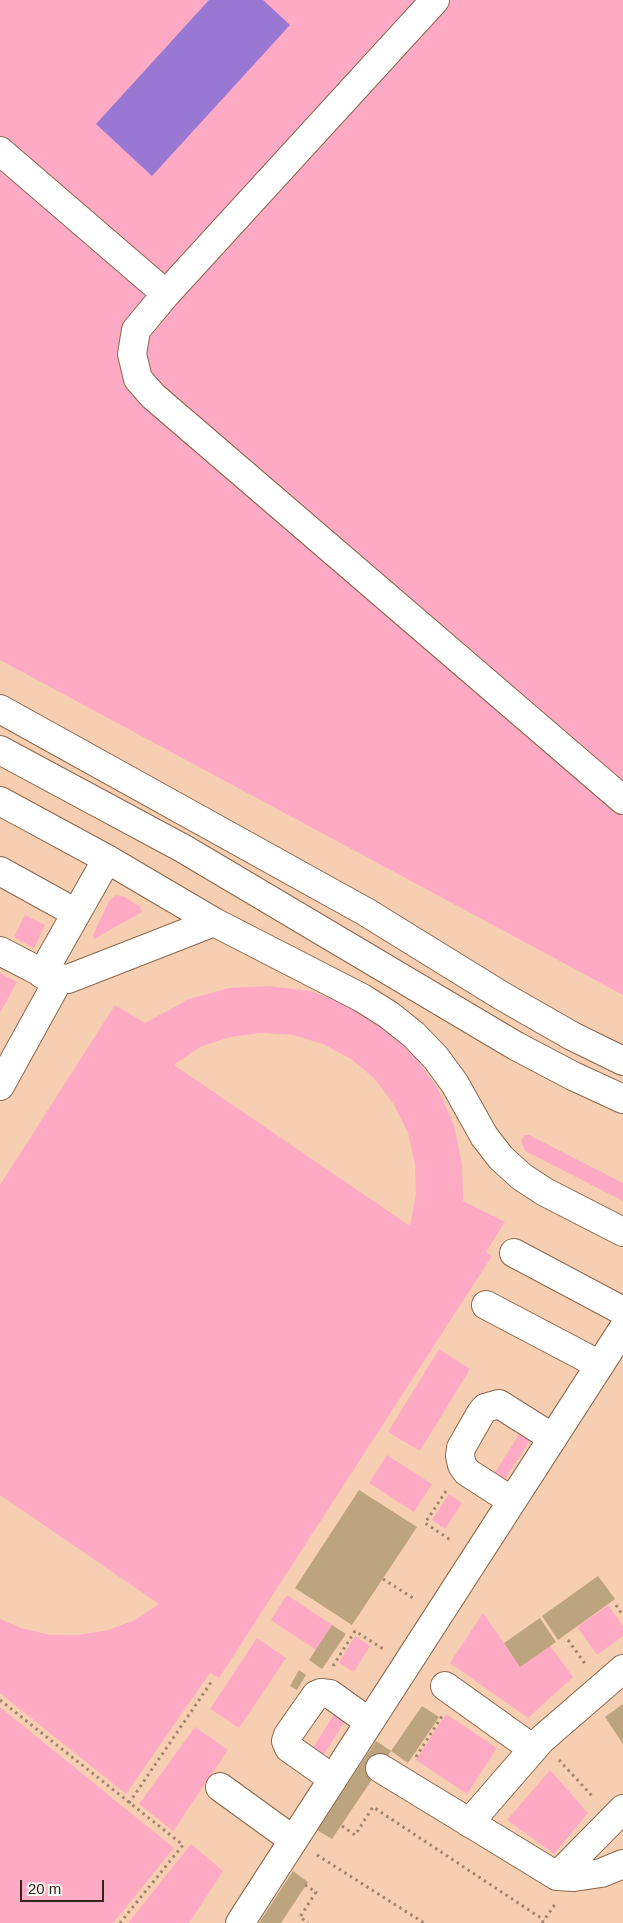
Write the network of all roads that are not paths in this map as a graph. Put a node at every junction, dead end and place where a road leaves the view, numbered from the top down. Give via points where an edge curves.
1 (435, 0) edge
2 (0, 151) edge
3 (166, 294) junction
4 (0, 709) edge
5 (0, 750) edge
6 (623, 800) edge
7 (0, 801) edge
8 (107, 859) junction
9 (0, 871) edge
10 (76, 913) junction
11 (214, 922) junction
12 (0, 951) edge
13 (51, 976) junction
14 (623, 1061) edge
15 (0, 1086) edge
16 (623, 1099) edge
17 (623, 1232) edge
18 (514, 1254) dead end
19 (486, 1305) dead end
20 (623, 1311) edge
21 (623, 1329) edge
22 (600, 1364) junction
23 (553, 1438) junction
24 (512, 1501) junction
25 (623, 1669) edge
26 (450, 1690) road end
27 (369, 1722) junction
28 (537, 1744) junction
29 (374, 1764) junction
30 (333, 1779) junction
31 (220, 1787) dead end
32 (618, 1814) edge
33 (469, 1823) junction
34 (293, 1840) junction
35 (623, 1864) edge
36 (557, 1876) junction
37 (243, 1922) edge

1 - 3 lane
2 - 3 lane
3 - 6 lane via 136,330 132,354 138,379 153,396
4 - 14 lane via 366,912 572,1036
5 - 16 lane via 184,849 516,1046
7 - 8 lane
8 - 10 lane
8 - 11 lane
9 - 10 lane
10 - 13 lane
11 - 13 lane via 77,977
11 - 17 lane via 389,1015 436,1058 455,1084 484,1136 508,1165 545,1192
12 - 13 lane
13 - 15 lane
18 - 20 lane
19 - 22 lane
21 - 22 lane
22 - 23 lane
23 - 24 lane
23 - 24 lane via 506,1408 492,1404 481,1414 460,1448 462,1465 467,1472
24 - 27 lane
25 - 28 lane
26 - 28 lane
27 - 29 lane
27 - 30 lane via 330,1694 316,1695 286,1741 289,1748
28 - 33 lane
29 - 30 lane
29 - 33 lane
30 - 34 lane
31 - 34 lane
32 - 36 lane
33 - 36 lane
34 - 37 lane
35 - 36 lane via 601,1873

